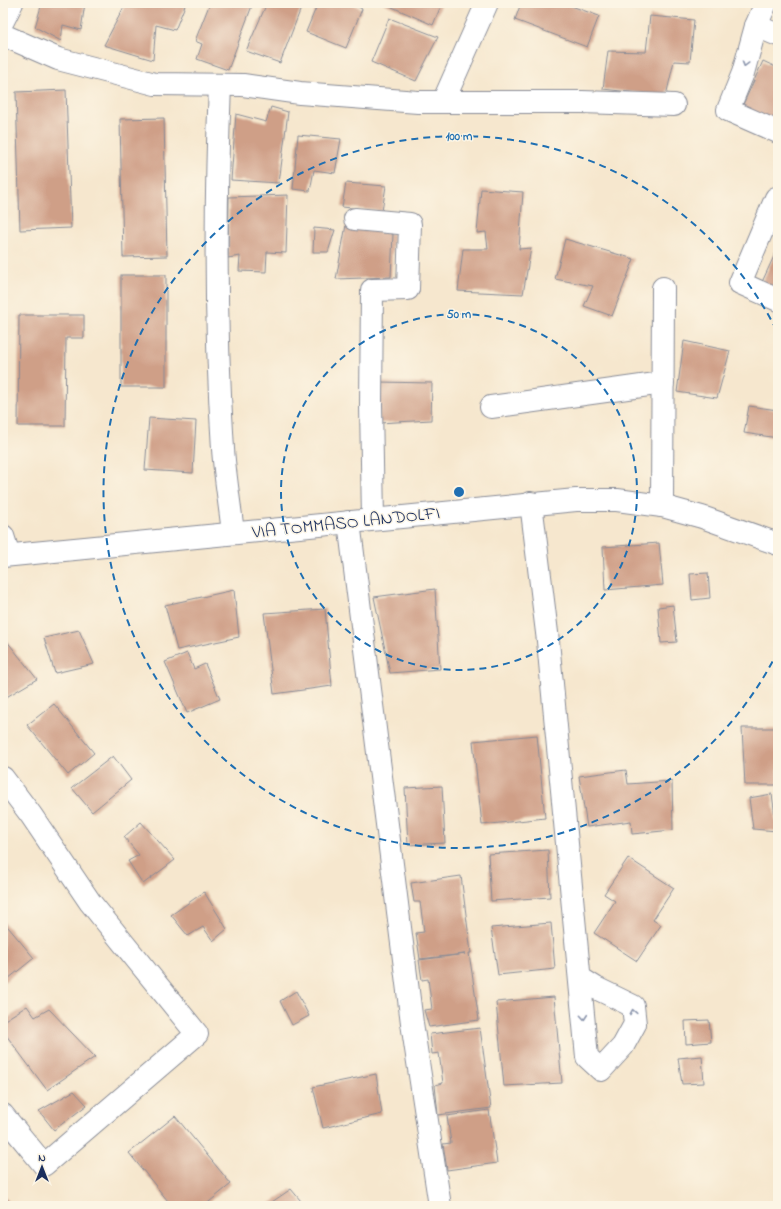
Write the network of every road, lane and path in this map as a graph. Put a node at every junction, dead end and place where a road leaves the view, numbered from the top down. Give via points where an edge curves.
1 (12, 3) edge
2 (488, 3) edge
3 (766, 3) edge
4 (3, 21) edge
5 (756, 26) junction
6 (3, 35) edge
7 (778, 35) edge
8 (220, 85) junction
9 (443, 102) junction
10 (674, 105) dead end
11 (778, 132) edge
12 (776, 198) dead end
13 (355, 219) dead end
14 (663, 288) dead end
15 (778, 300) edge
16 (663, 383) junction
17 (491, 407) dead end
18 (531, 504) junction
19 (662, 506) junction
20 (373, 519) junction
21 (348, 522) junction
22 (233, 533) junction
23 (778, 544) edge
24 (5, 549) edge
25 (3, 778) edge
26 (580, 978) dead end
27 (3, 1115) edge
28 (440, 1206) edge

1 - 4 street
2 - 9 street
3 - 5 street
5 - 7 street
5 -> 11 street via 743,72 728,110
6 - 8 street via 58,59 155,84
8 - 9 street
8 - 22 street via 216,232 218,317 223,450
9 - 10 street
12 - 15 street via 740,283
13 - 20 street via 410,224 408,289 372,290
14 - 16 street
16 - 17 street
16 - 19 street
18 - 19 street, VIA TOMMASO LANDOLFI via 617,500
18 - 20 street, VIA TOMMASO LANDOLFI
18 - 26 street via 548,641
19 - 23 street, VIA TOMMASO LANDOLFI via 702,516
20 - 21 street, VIA TOMMASO LANDOLFI
21 - 22 street, VIA TOMMASO LANDOLFI
21 - 28 street via 412,1023
22 - 24 street, VIA TOMMASO LANDOLFI
25 - 27 street via 90,902 197,1034 44,1165

